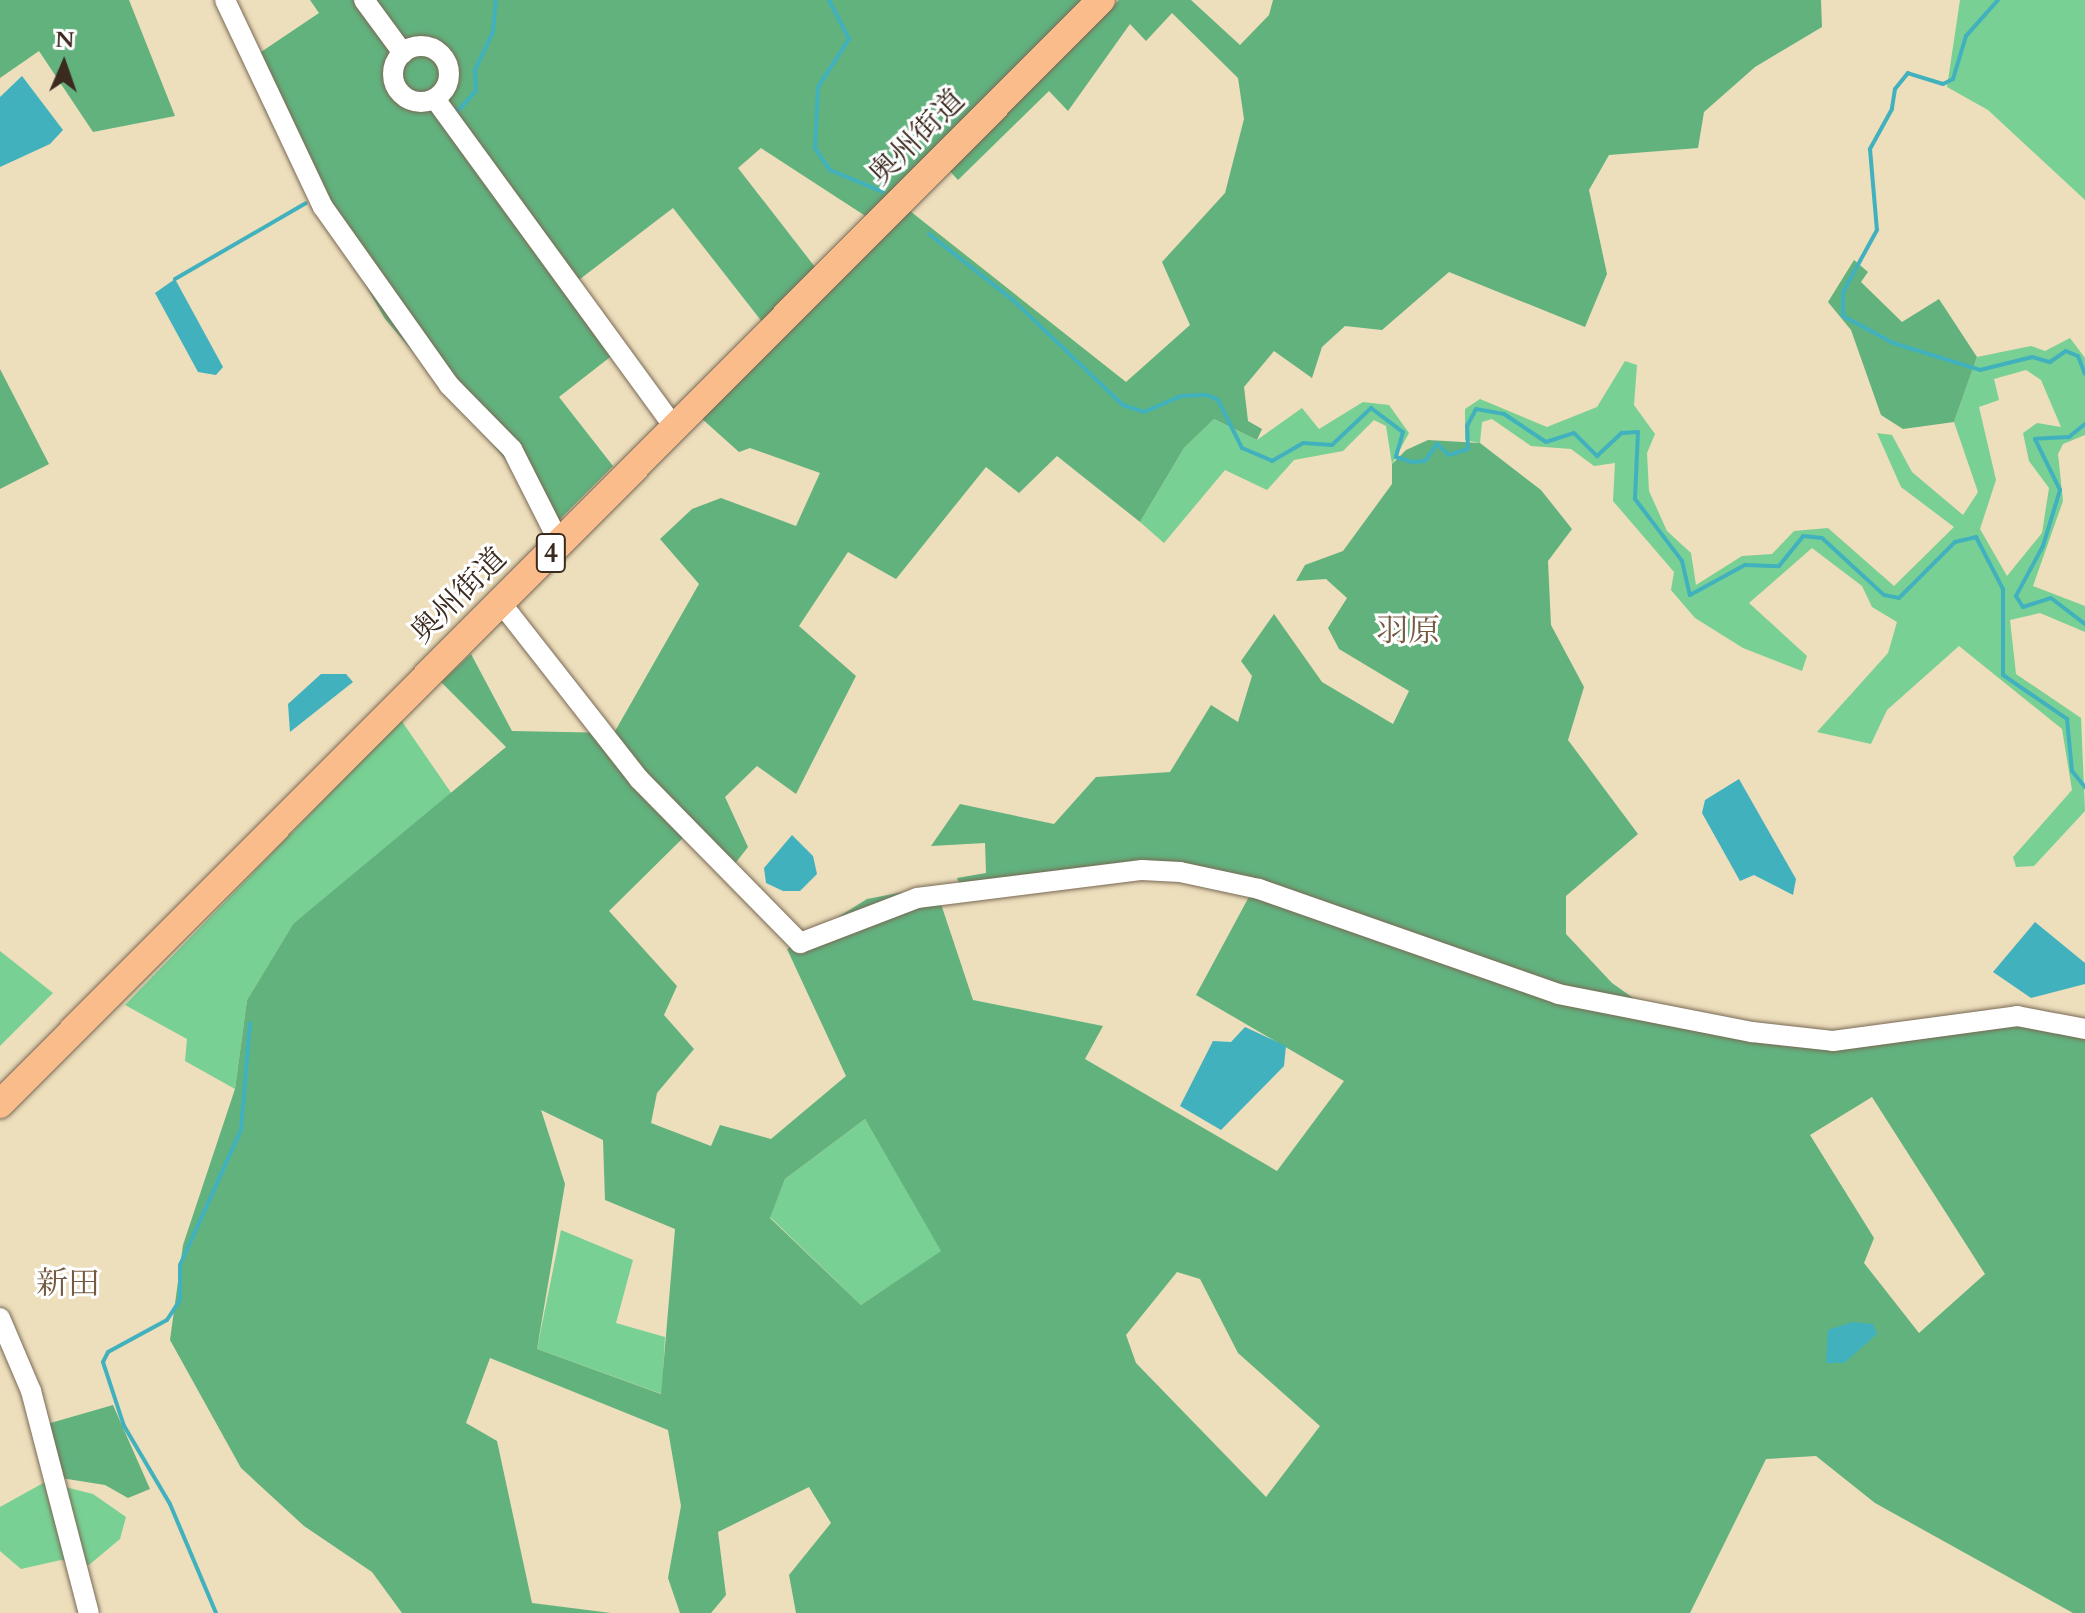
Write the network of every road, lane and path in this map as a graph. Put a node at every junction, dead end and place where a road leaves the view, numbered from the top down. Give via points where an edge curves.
1 (225, 0) edge
2 (364, 0) edge
3 (1101, 0) edge
4 (403, 53) junction
5 (435, 99) junction
6 (676, 429) junction
7 (560, 544) junction
8 (501, 603) junction
9 (2085, 1029) edge
10 (0, 1104) edge
11 (0, 1318) edge
12 (89, 1613) edge

1 - 7 street via 323,207 449,385 512,449
2 - 4 street
3 - 6 highway, 奥州街道 / 4
4 - 5 street via 392,76 400,94 416,102
4 - 5 street via 422,46 445,59 449,77
5 - 6 street
6 - 7 highway, 奥州街道 / 4
7 - 8 highway, 奥州街道 / 4
8 - 9 street via 639,779 800,943 917,898 1142,870 1180,872 1259,889 1558,994 1752,1032 1833,1041 2017,1016
8 - 10 highway, 奥州街道 / 4
11 - 12 street via 31,1391

